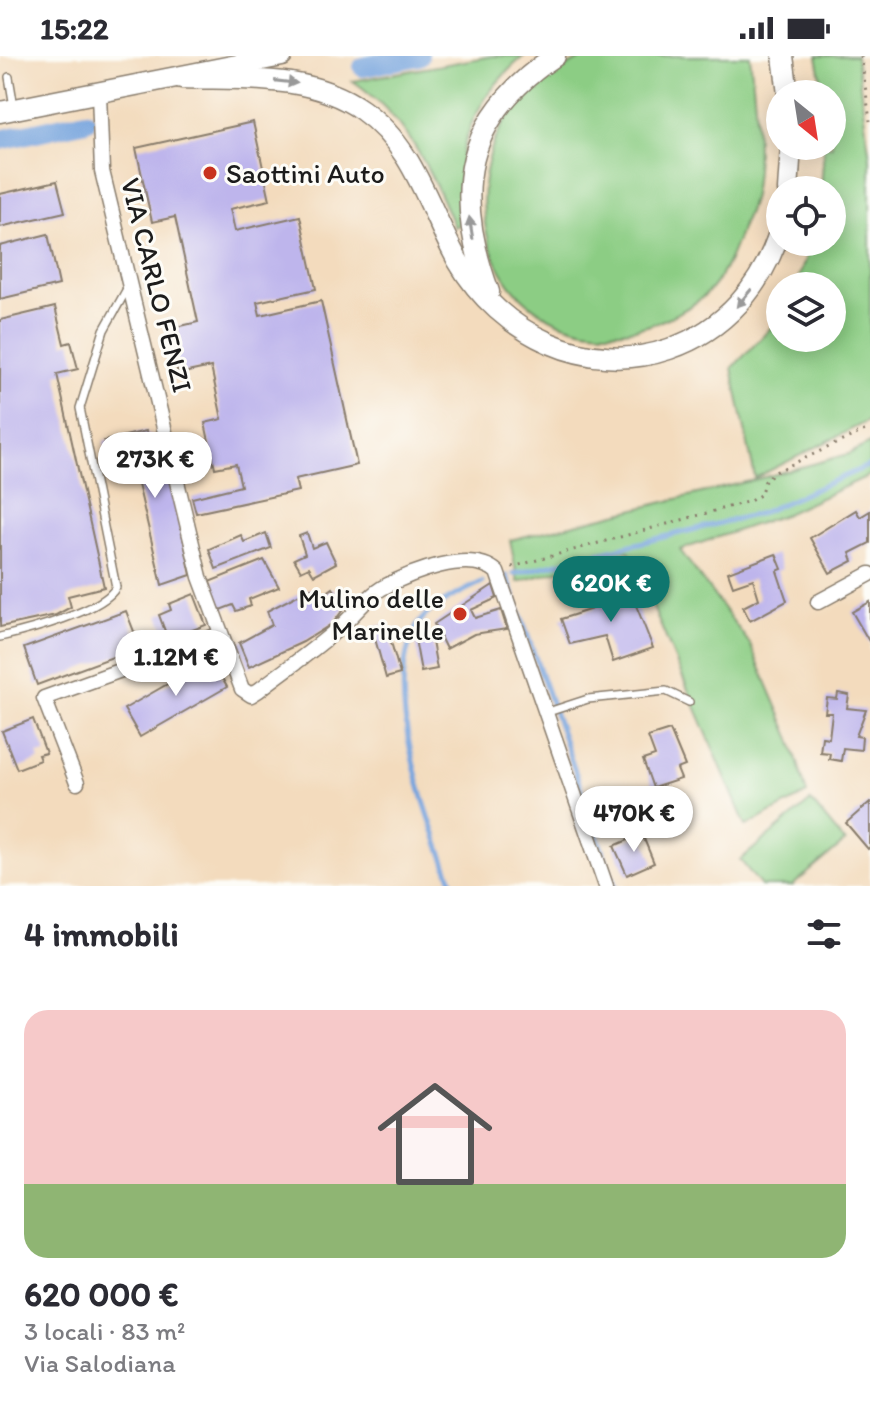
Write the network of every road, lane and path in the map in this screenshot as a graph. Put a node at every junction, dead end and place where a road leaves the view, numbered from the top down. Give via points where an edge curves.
1 (282, 56) edge
2 (555, 56) edge
3 (783, 56) edge
4 (861, 56) edge
5 (9, 77) dead end
6 (181, 78) junction
7 (786, 80) edge
8 (99, 94) junction
9 (7, 111) edge
10 (870, 121) edge
11 (770, 256) edge
12 (131, 282) junction
13 (493, 303) junction
14 (870, 428) edge
15 (497, 572) junction
16 (870, 574) edge
17 (818, 602) dead end
18 (221, 634) junction
19 (0, 637) edge
20 (689, 702) dead end
21 (545, 713) junction
22 (77, 783) dead end
23 (606, 886) edge

1 - 6 main road
13 -> 2 main road via 468,206 473,154 497,106
3 - 7 main road
4 - 10 path
5 - 9 lane
6 - 8 main road
6 -> 13 main road via 283,81 337,95 384,127 416,172 458,262
8 - 9 main road
8 - 12 street, VIA CARLO FENZI via 102,171
11 -> 13 main road via 735,309 698,337 661,352 612,359 574,353 535,337
12 - 18 street, VIA CARLO FENZI via 200,577
12 - 19 lane via 104,330 80,408 116,587 83,609
14 - 15 path via 773,473 750,501
15 - 18 street, VIA CARLO FENZI via 489,564 461,561 379,589 340,627 251,695 242,689
15 - 21 street
16 - 17 street
18 - 22 street via 44,698
20 - 21 lane via 666,691 588,699
21 - 23 street

